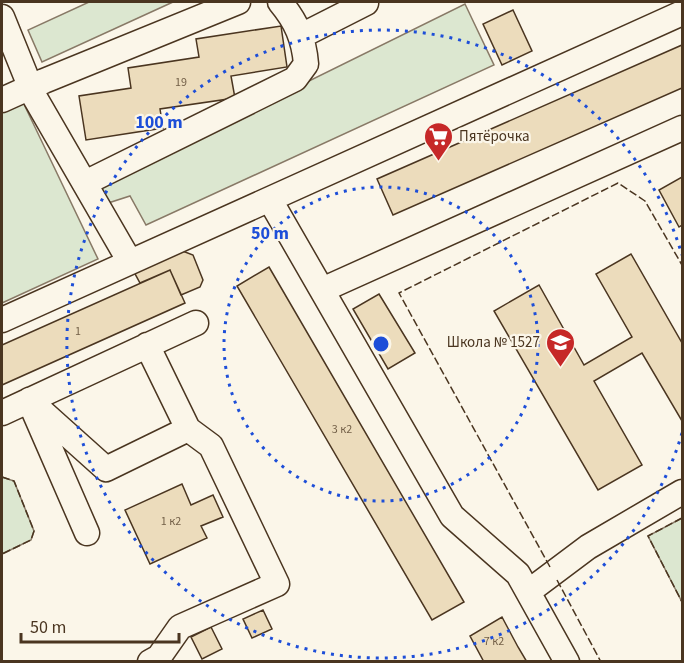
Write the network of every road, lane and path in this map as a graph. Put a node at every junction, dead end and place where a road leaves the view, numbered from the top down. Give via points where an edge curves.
1 (238, 2) edge
2 (280, 2) edge
3 (366, 3) edge
4 (682, 13) edge
5 (2, 17) edge
6 (301, 36) junction
7 (31, 87) junction
8 (2, 100) edge
9 (682, 128) edge
10 (85, 183) junction
11 (270, 200) junction
12 (130, 262) junction
13 (322, 290) junction
14 (2, 320) edge
15 (196, 323) dead end
16 (147, 345) junction
17 (29, 400) junction
18 (2, 413) edge
19 (188, 429) junction
20 (682, 492) edge
21 (87, 533) dead end
22 (528, 592) junction
23 (150, 662) edge
24 (567, 662) edge

1 - 7 street
2 - 6 street
3 - 6 street
4 - 11 street
5 - 7 street
6 - 10 street via 306,64 295,79
7 - 8 street
7 - 10 street
9 - 13 street
10 - 12 street
11 - 12 street
11 - 13 street
12 - 14 street
13 - 22 street via 452,516 518,574
15 - 16 street
16 - 17 street
16 - 19 street
17 - 18 street
17 - 19 street via 106,469
17 - 21 street
19 - 23 street via 211,446 277,584 180,627 159,657
20 - 22 street via 582,551
22 - 24 street

